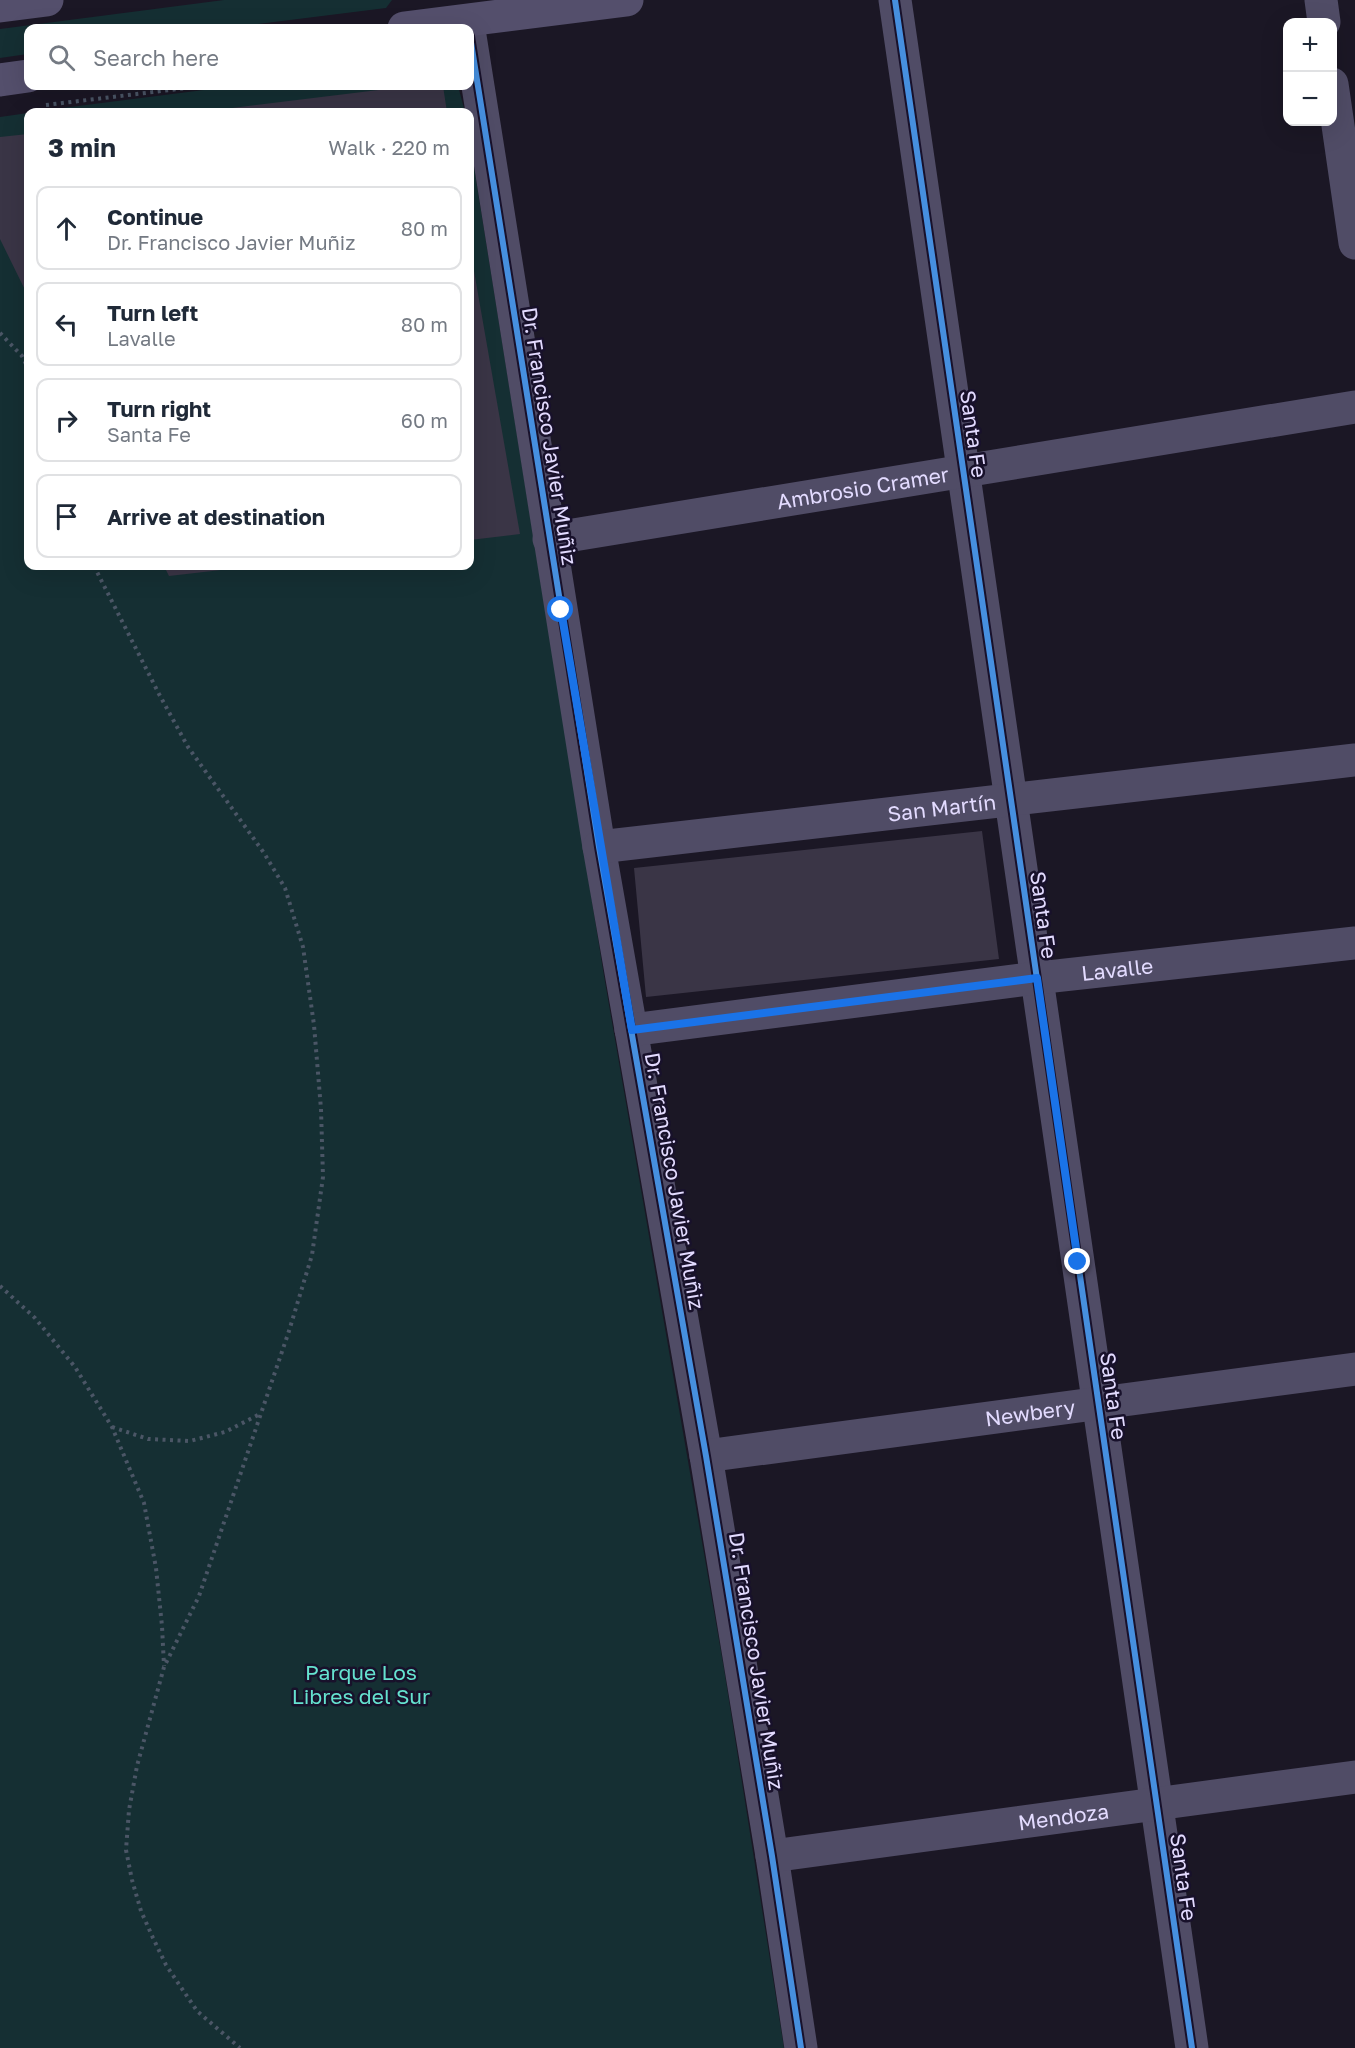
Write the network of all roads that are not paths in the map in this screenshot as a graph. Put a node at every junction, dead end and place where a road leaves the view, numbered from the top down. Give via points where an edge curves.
1 (47, 0) edge
2 (627, 0) edge
3 (895, 0) edge
4 (1320, 0) edge
5 (0, 6) edge
6 (1323, 18) edge
7 (468, 21) edge
8 (441, 24) edge
9 (474, 59) edge
10 (24, 77) edge
11 (0, 80) edge
12 (1337, 119) edge
13 (1355, 243) edge
14 (1355, 407) edge
15 (963, 471) junction
16 (549, 539) junction
17 (1355, 760) edge
18 (1010, 800) junction
19 (599, 847) junction
20 (1355, 943) edge
21 (1037, 978) junction
22 (632, 1030) junction
23 (1355, 1369) edge
24 (1098, 1403) junction
25 (706, 1456) junction
26 (1355, 1777) edge
27 (1156, 1805) junction
28 (772, 1856) junction
29 (801, 2048) edge
30 (1192, 2048) edge

1 - 5 main road
2 - 7 main road
3 - 15 street, Santa Fe
4 - 6 street
7 - 8 main road
9 - 16 street, Dr. Francisco Javier Muñiz
10 - 11 main road
12 - 13 street
14 - 15 street, Ambrosio Cramer
15 - 16 street, Ambrosio Cramer
15 - 18 street, Santa Fe
16 - 19 street, Dr. Francisco Javier Muñiz
17 - 18 street, San Martín
18 - 19 street, San Martín
18 - 21 street, Santa Fe
19 - 22 street, Dr. Francisco Javier Muñiz
20 - 21 street, Lavalle
21 - 22 street, Lavalle
21 - 24 street, Santa Fe
22 - 25 street, Dr. Francisco Javier Muñiz
23 - 24 street, Newbery
24 - 25 street, Newbery
24 - 27 street, Santa Fe
25 - 28 street, Dr. Francisco Javier Muñiz
26 - 27 street, Mendoza
27 - 28 street, Mendoza
27 - 30 street, Santa Fe
28 - 29 street, Dr. Francisco Javier Muñiz

